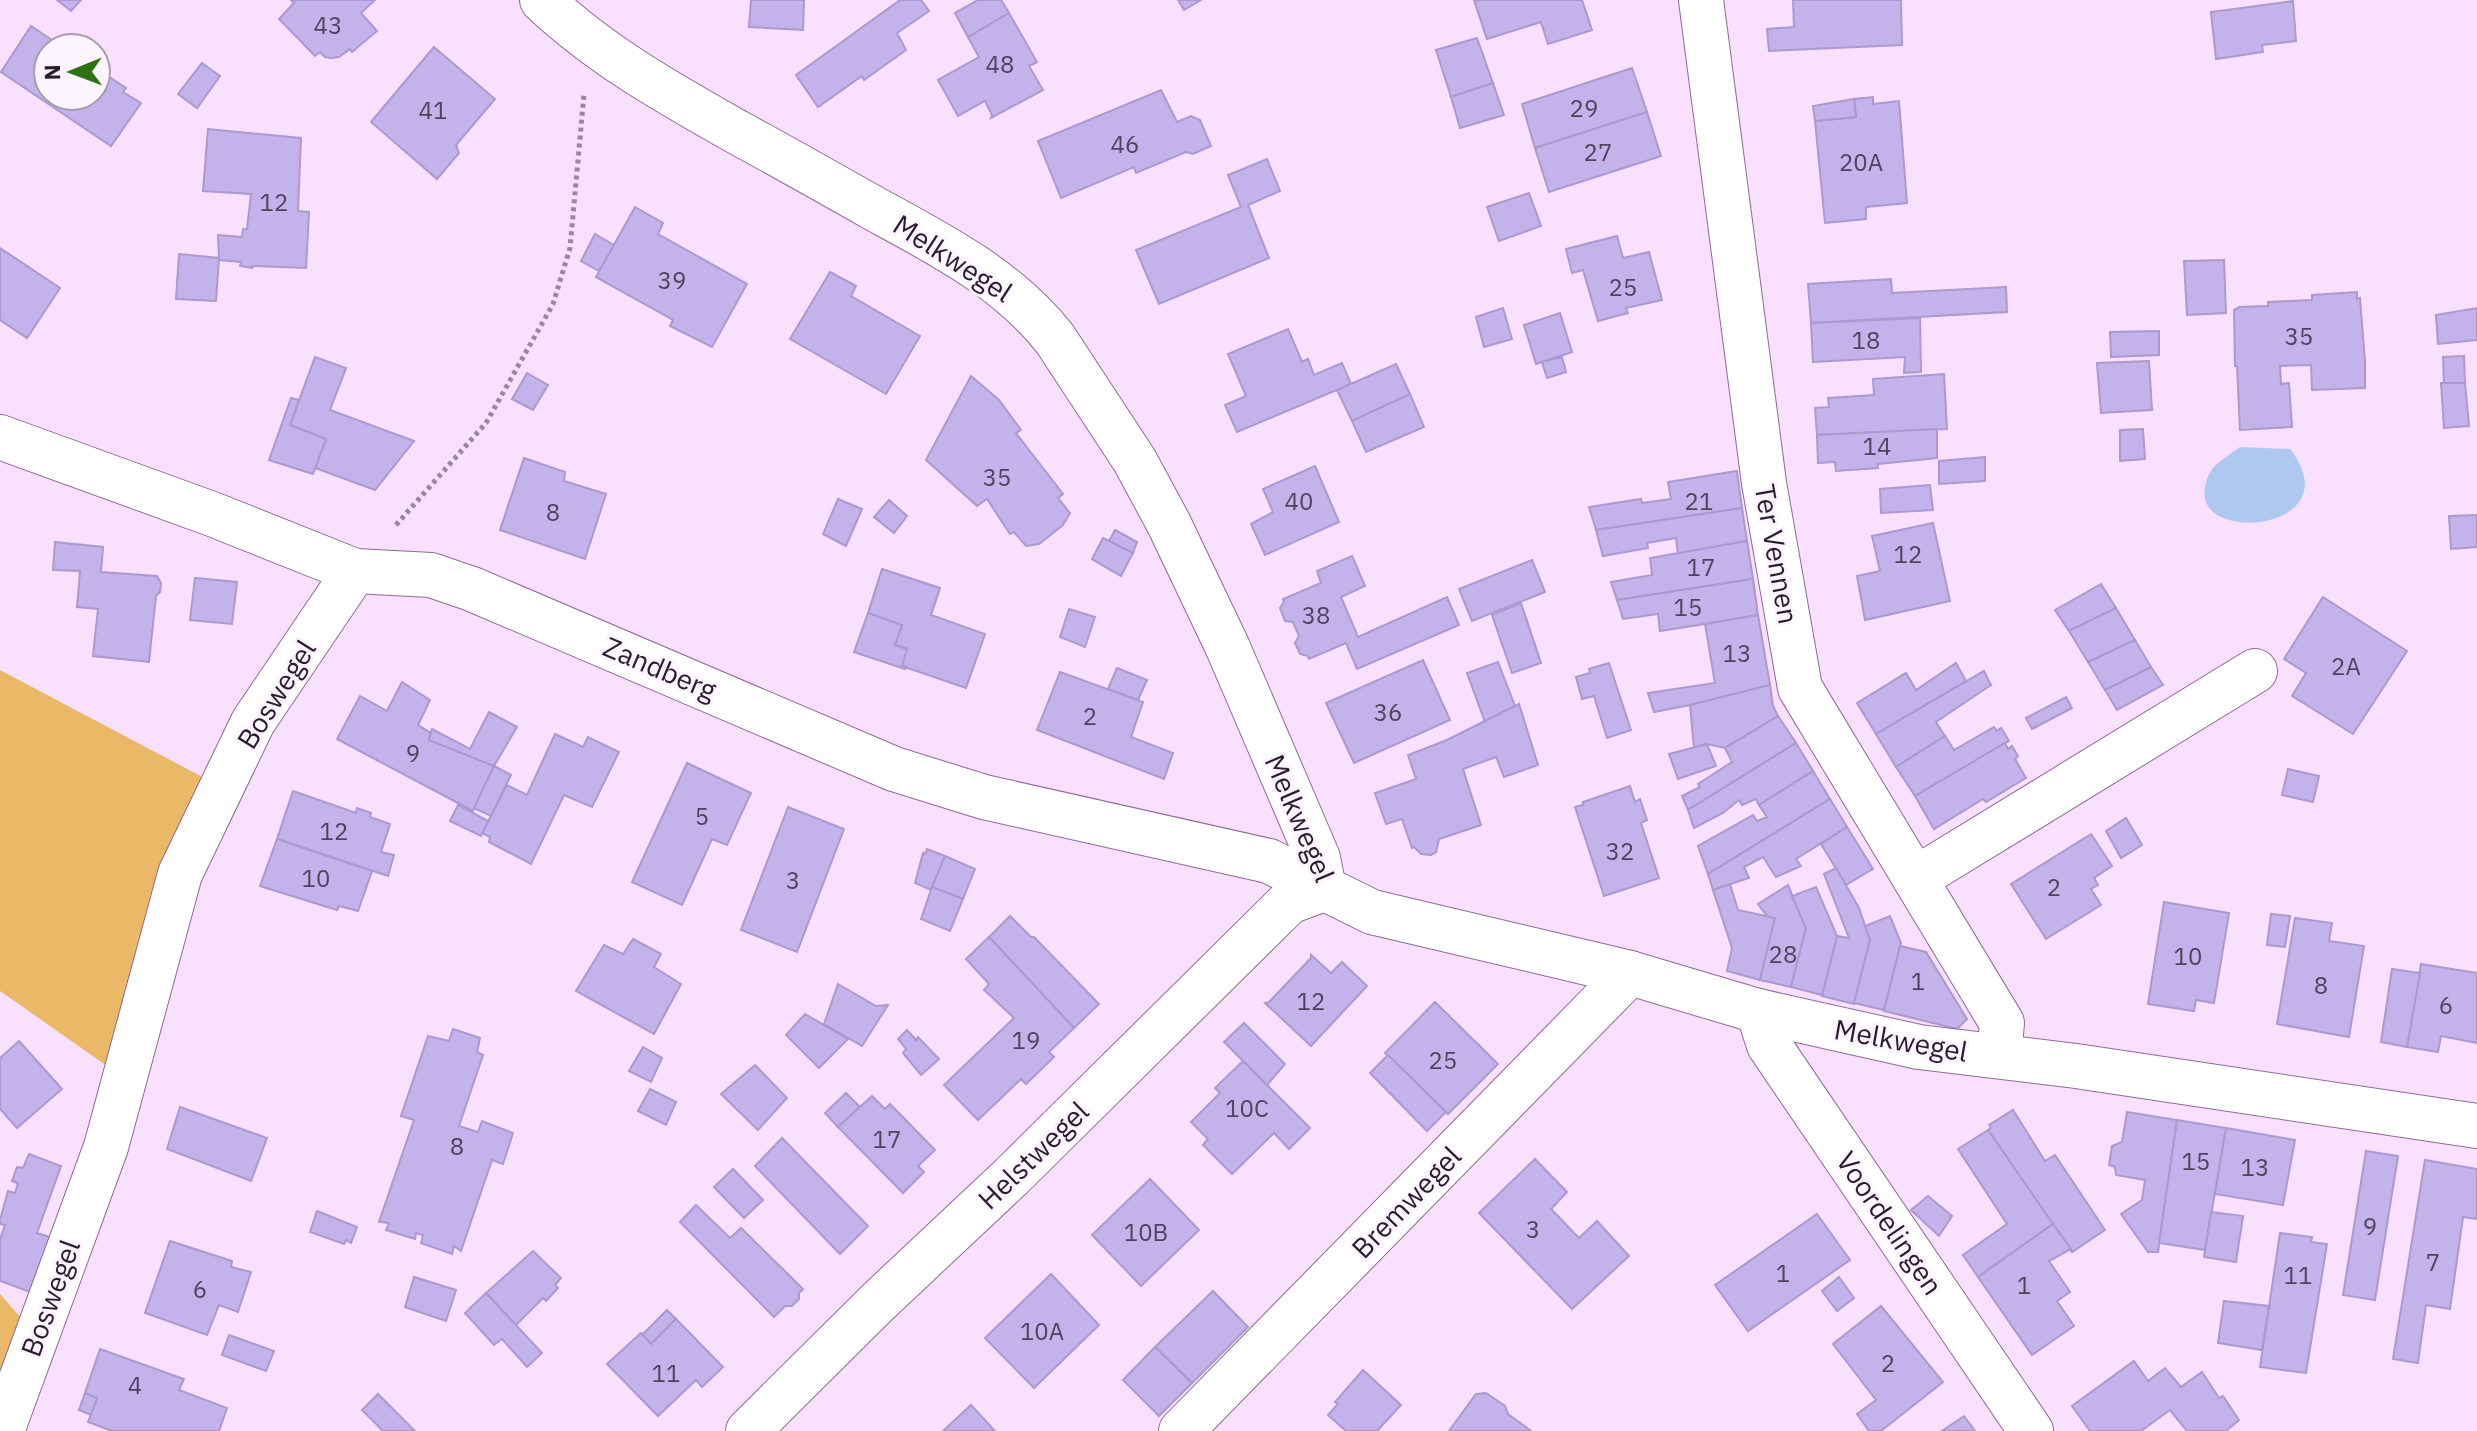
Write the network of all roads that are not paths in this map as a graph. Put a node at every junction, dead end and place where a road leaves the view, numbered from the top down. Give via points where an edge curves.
1 (1701, 0) edge
2 (562, 9) edge
3 (0, 437) edge
4 (355, 571) junction
5 (2255, 671) dead end
6 (1915, 879) junction
7 (1324, 889) junction
8 (1630, 973) junction
9 (1758, 1011) junction
10 (1999, 1056) junction
11 (2477, 1126) edge
12 (2, 1431) edge
13 (748, 1431) edge
14 (1181, 1431) edge
15 (2031, 1431) edge

1 - 6 street, Ter Vennen via 1764,483 1800,688
2 - 7 street, Melkwegel via 651,84 964,258 1042,322 1135,461 1169,524 1318,858
3 - 4 street, Zandberg
4 - 7 street, Zandberg via 431,575 506,602 894,769 984,797 1269,861
4 - 12 street, Boswegel via 253,722 180,874 106,1147
5 - 6 street
6 - 10 street, Ter Vennen via 2002,1023
7 - 8 street, Melkwegel via 1372,912
7 - 13 street, Helstwegel via 1289,902
8 - 9 street, Melkwegel
8 - 14 street, Bremwegel
9 - 10 street, Melkwegel via 1919,1047
9 - 15 street, Voordelingen via 1769,1045
10 - 11 street, Melkwegel

